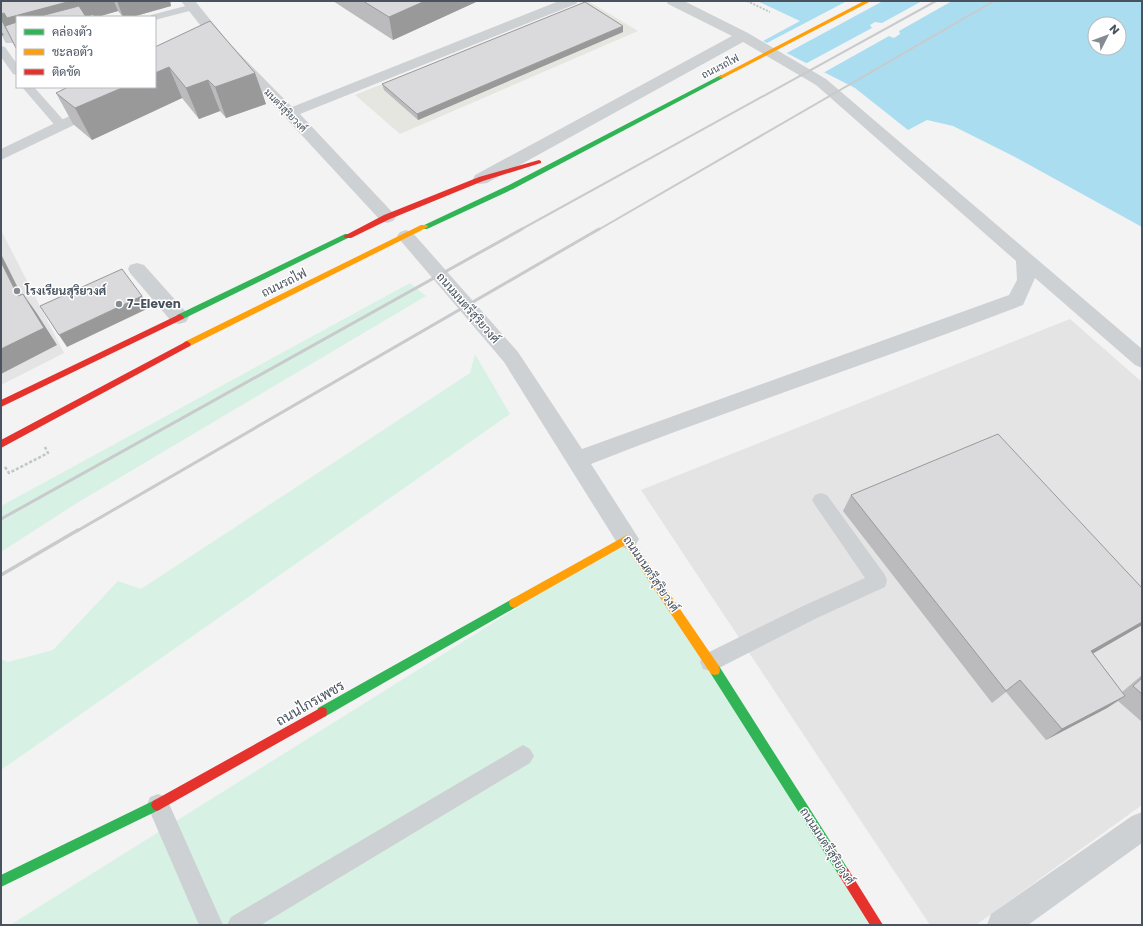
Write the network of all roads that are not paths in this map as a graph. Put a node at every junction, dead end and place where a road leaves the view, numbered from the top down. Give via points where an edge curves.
1 (571, 1) edge
2 (673, 1) edge
3 (868, 1) edge
4 (190, 4) edge
5 (156, 17) edge
6 (4, 20) edge
7 (743, 36) junction
8 (9, 42) edge
9 (1, 49) edge
10 (16, 71) edge
11 (29, 88) edge
12 (140, 88) edge
13 (290, 113) junction
14 (62, 126) junction
15 (581, 150) junction
16 (1, 155) edge
17 (481, 179) junction
18 (387, 217) junction
19 (406, 236) junction
20 (1024, 259) junction
21 (137, 269) dead end
22 (179, 317) junction
23 (1142, 360) edge
24 (1, 404) edge
25 (1, 444) edge
26 (576, 461) junction
27 (821, 500) dead end
28 (627, 539) junction
29 (710, 662) junction
30 (523, 756) dead end
31 (158, 805) junction
32 (1142, 826) edge
33 (1, 881) edge
34 (211, 925) edge
35 (239, 925) edge
36 (878, 925) edge
37 (1002, 925) edge

1 - 13 street
2 - 7 street
3 - 15 main road, ถนนรถไฟ
4 - 5 lane
4 - 13 street, มนตรีสุริยวงศ์ via 218,51
6 - 8 lane
7 - 17 street
7 - 20 street via 822,82
9 - 10 lane
11 - 14 lane
12 - 14 street
13 - 18 street, มนตรีสุริยวงศ์
14 - 16 street
15 - 17 main road, ถนนรถไฟ
15 - 19 main road, ถนนรถไฟ via 511,187
17 - 18 main road, ถนนรถไฟ
18 - 22 main road, ถนนรถไฟ
19 - 25 main road, ถนนรถไฟ via 212,331
19 - 26 street, ถนนมนตรีสุริยวงศ์ via 511,356
20 - 23 street
20 - 26 street via 1026,280 1016,300
21 - 22 street
22 - 24 main road, ถนนรถไฟ
26 - 28 street, ถนนมนตรีสุริยวงศ์
27 - 29 lane via 878,581
28 - 29 main road, ถนนมนตรีสุริยวงศ์
28 - 31 main road, ถนนไกรเพชร
29 - 36 main road, ถนนมนตรีสุริยวงศ์
30 - 35 lane
31 - 33 main road, ถนนไกรเพชร
31 - 34 lane
32 - 37 street

